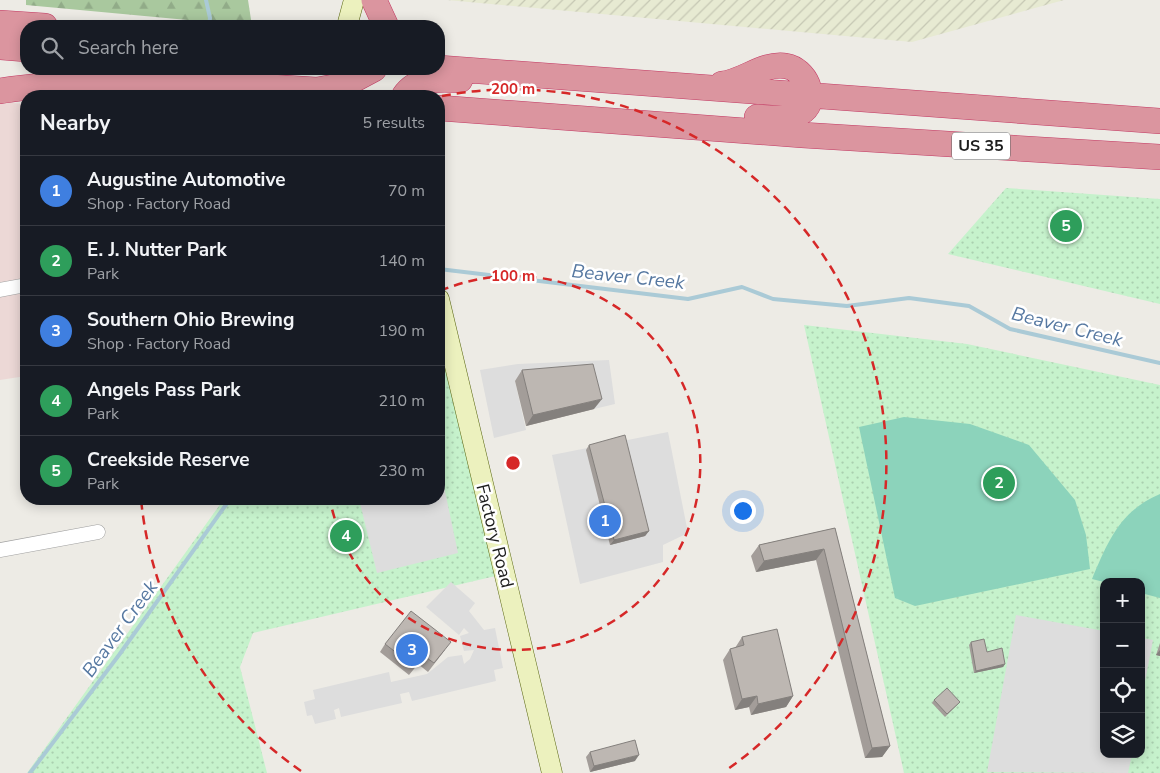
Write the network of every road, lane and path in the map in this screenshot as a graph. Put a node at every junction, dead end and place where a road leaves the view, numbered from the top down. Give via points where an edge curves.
1 (354, 0) edge
2 (370, 0) edge
3 (374, 0) edge
4 (349, 20) edge
5 (375, 20) edge
6 (383, 20) edge
7 (0, 22) edge
8 (20, 24) edge
9 (0, 35) edge
10 (20, 37) edge
11 (0, 47) edge
12 (20, 49) edge
13 (445, 55) edge
14 (445, 68) edge
15 (0, 73) edge
16 (20, 75) edge
17 (20, 75) edge
18 (363, 75) edge
19 (612, 80) junction
20 (91, 82) junction
21 (699, 86) junction
22 (108, 90) edge
23 (229, 90) edge
24 (317, 90) edge
25 (410, 90) edge
26 (0, 91) edge
27 (784, 93) junction
28 (811, 96) junction
29 (445, 108) edge
30 (468, 110) junction
31 (445, 116) edge
32 (1160, 121) edge
33 (1160, 157) edge
34 (20, 287) edge
35 (0, 290) edge
36 (445, 324) edge
37 (98, 532) dead end
38 (0, 550) edge
39 (552, 773) edge

1 - 4 street
2 - 5 street
3 - 6 highway
7 - 8 highway
9 - 10 highway
11 - 12 highway
13 - 19 highway via 590,66
14 - 19 highway, US 35
15 - 16 highway
17 - 20 highway
18 - 24 highway via 344,85
19 - 21 highway, US 35
20 - 22 highway
20 - 23 highway
20 - 26 highway
21 - 27 highway, US 35
21 - 28 highway via 728,83 769,68 786,66 798,72
25 - 27 highway via 428,80 441,79 742,100
27 - 28 highway, US 35
28 - 30 highway via 810,103 802,112 776,118 522,101
28 - 32 highway, US 35
29 - 30 highway, US 35
30 - 31 street
30 - 33 highway, US 35
34 - 35 street
36 - 39 street, Factory Road
37 - 38 street

